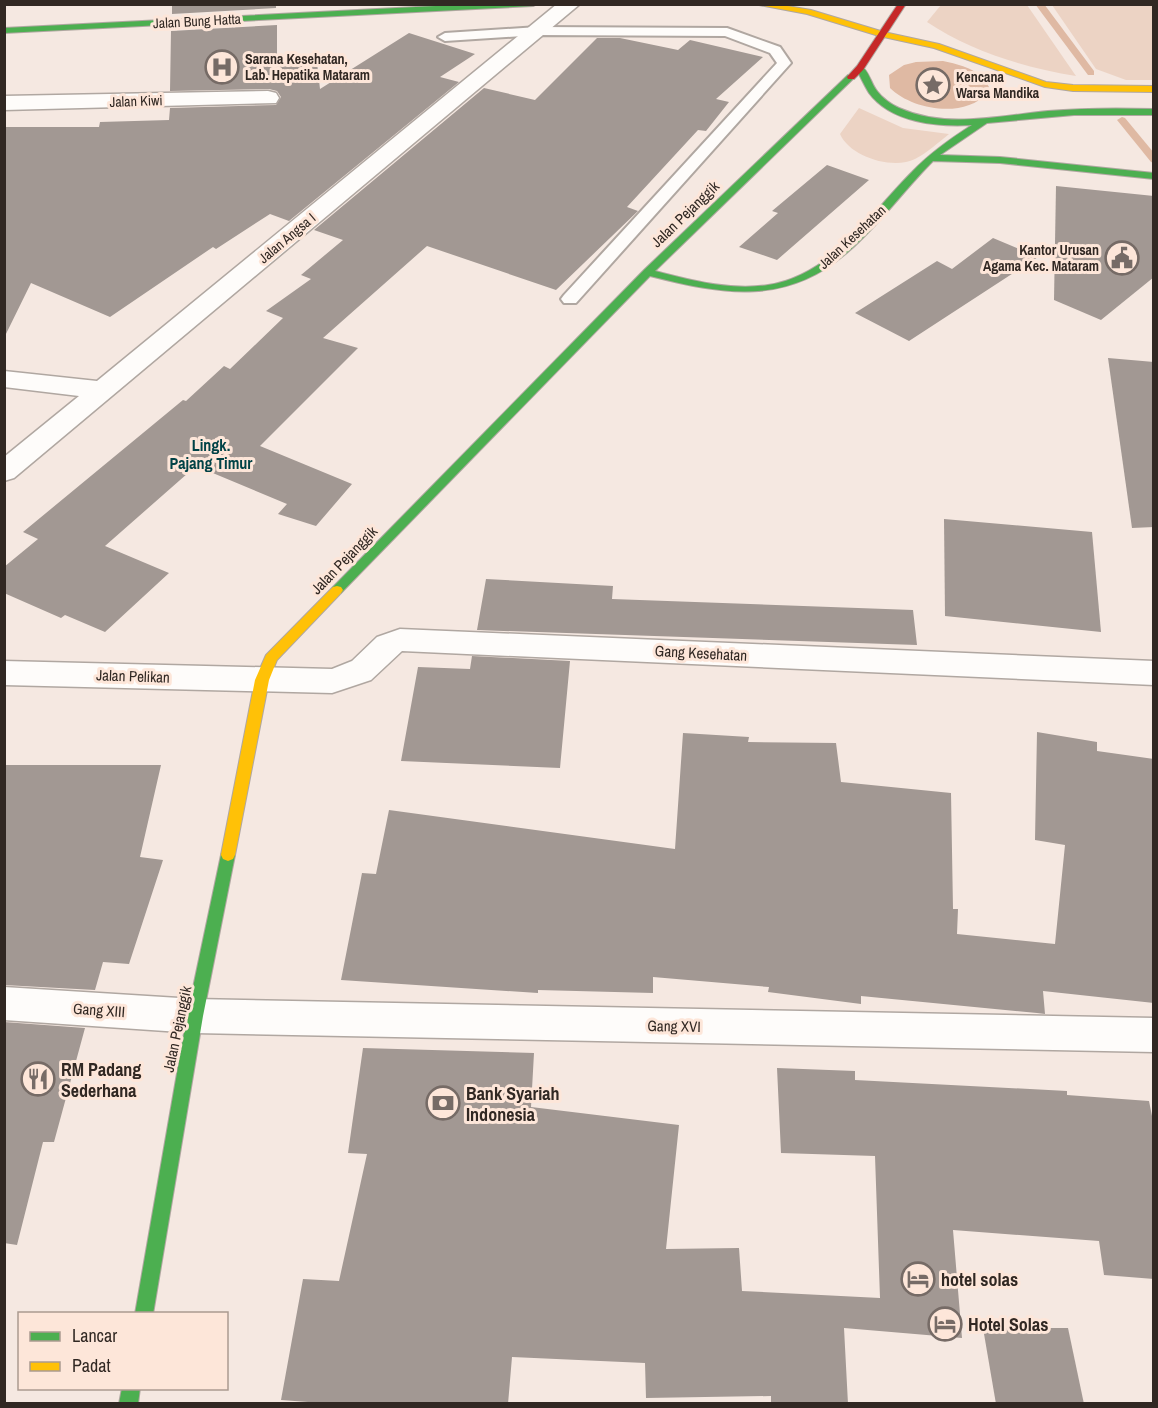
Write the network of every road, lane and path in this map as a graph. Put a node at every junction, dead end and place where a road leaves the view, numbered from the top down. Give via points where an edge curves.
1 (533, 4) edge
2 (570, 4) edge
3 (758, 4) edge
4 (902, 4) edge
5 (400, 8) edge
6 (4, 31) edge
7 (538, 31) junction
8 (882, 34) junction
9 (445, 37) dead end
10 (860, 68) junction
11 (1154, 88) edge
12 (268, 98) dead end
13 (4, 103) edge
14 (1154, 111) edge
15 (986, 120) junction
16 (932, 158) junction
17 (1154, 176) edge
18 (648, 272) junction
19 (570, 299) dead end
20 (4, 379) edge
21 (103, 390) junction
22 (4, 471) edge
23 (1154, 673) edge
24 (4, 674) edge
25 (262, 680) junction
26 (4, 1003) edge
27 (195, 1016) junction
28 (1154, 1035) edge
29 (144, 1312) edge

1 - 5 main road, Jalan Bung Hatta
2 - 7 street, Jalan Angsa I
3 - 8 main road via 808,12
4 - 8 main road, Jalan Pejanggik
5 - 6 main road, Jalan Bung Hatta
7 - 9 lane
7 - 19 lane via 727,32 775,50 783,63
7 - 21 street, Jalan Angsa I
8 - 10 main road, Jalan Pejanggik
8 - 11 main road via 968,55 1045,84
10 - 15 main road via 872,94 894,112 916,119
10 - 18 main road, Jalan Pejanggik
12 - 13 street, Jalan Kiwi
14 - 15 main road via 1088,111
15 - 16 main road, Jalan Kesehatan
16 - 17 main road via 1000,160
16 - 18 main road, Jalan Kesehatan via 840,250 818,269 793,281 783,285 738,286
18 - 25 main road, Jalan Pejanggik via 271,658
20 - 21 street
21 - 22 street, Jalan Angsa I
23 - 25 street, Gang Kesehatan via 400,640 384,646 369,665 352,676 332,681
24 - 25 street, Jalan Pelikan
25 - 27 main road, Jalan Pejanggik
26 - 27 street, Gang XIII
27 - 28 street, Gang XVI
27 - 29 main road, Jalan Pejanggik

